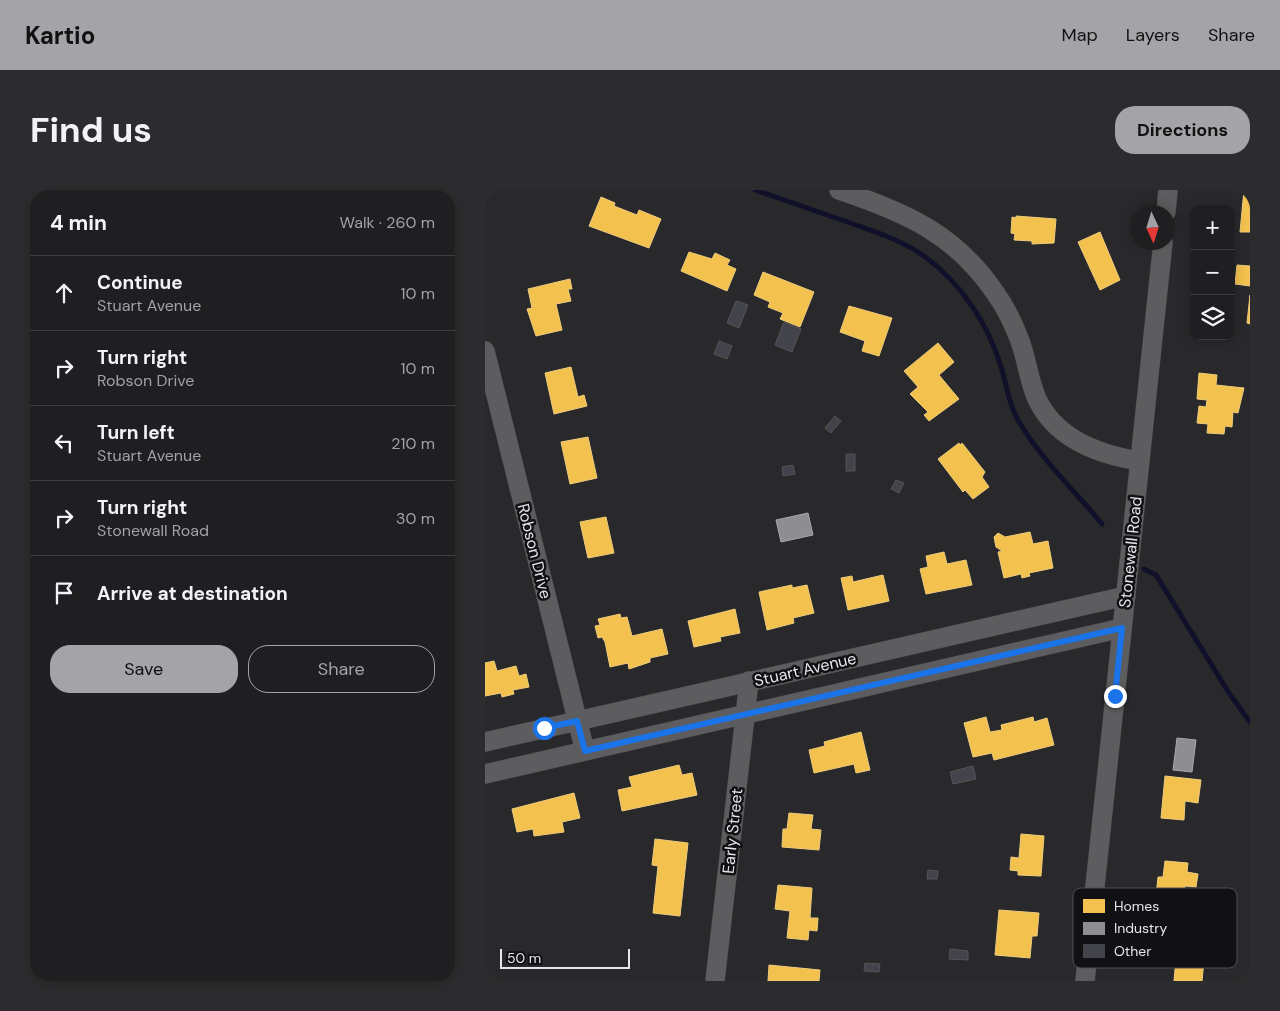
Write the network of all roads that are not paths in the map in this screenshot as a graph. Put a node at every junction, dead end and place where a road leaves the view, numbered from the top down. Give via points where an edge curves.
1 (839, 190) edge
2 (1168, 190) edge
3 (1167, 205) edge
4 (1162, 250) edge
5 (485, 351) edge
6 (1140, 461) junction
7 (1126, 596) junction
8 (1122, 628) junction
9 (749, 681) junction
10 (745, 714) junction
11 (577, 721) junction
12 (485, 742) edge
13 (585, 751) junction
14 (485, 774) edge
15 (1095, 888) edge
16 (1086, 968) edge
17 (715, 981) edge
18 (1085, 981) edge

1 - 6 street via 906,214 953,245 979,271 1009,314 1038,400 1057,426 1077,442 1113,457
2 - 3 street
4 - 6 street, Stonewall Road
5 - 11 street, Robson Drive
6 - 7 street, Stonewall Road
7 - 8 street, Stonewall Road
7 - 9 street, Stuart Avenue
8 - 10 street, Stuart Avenue
8 - 15 street, Stonewall Road
9 - 10 street, Early Street
9 - 11 street, Stuart Avenue
10 - 13 street, Stuart Avenue
10 - 17 street, Early Street
11 - 12 street, Stuart Avenue
11 - 13 street, Robson Drive
13 - 14 street, Stuart Avenue
16 - 18 street, Stonewall Road

